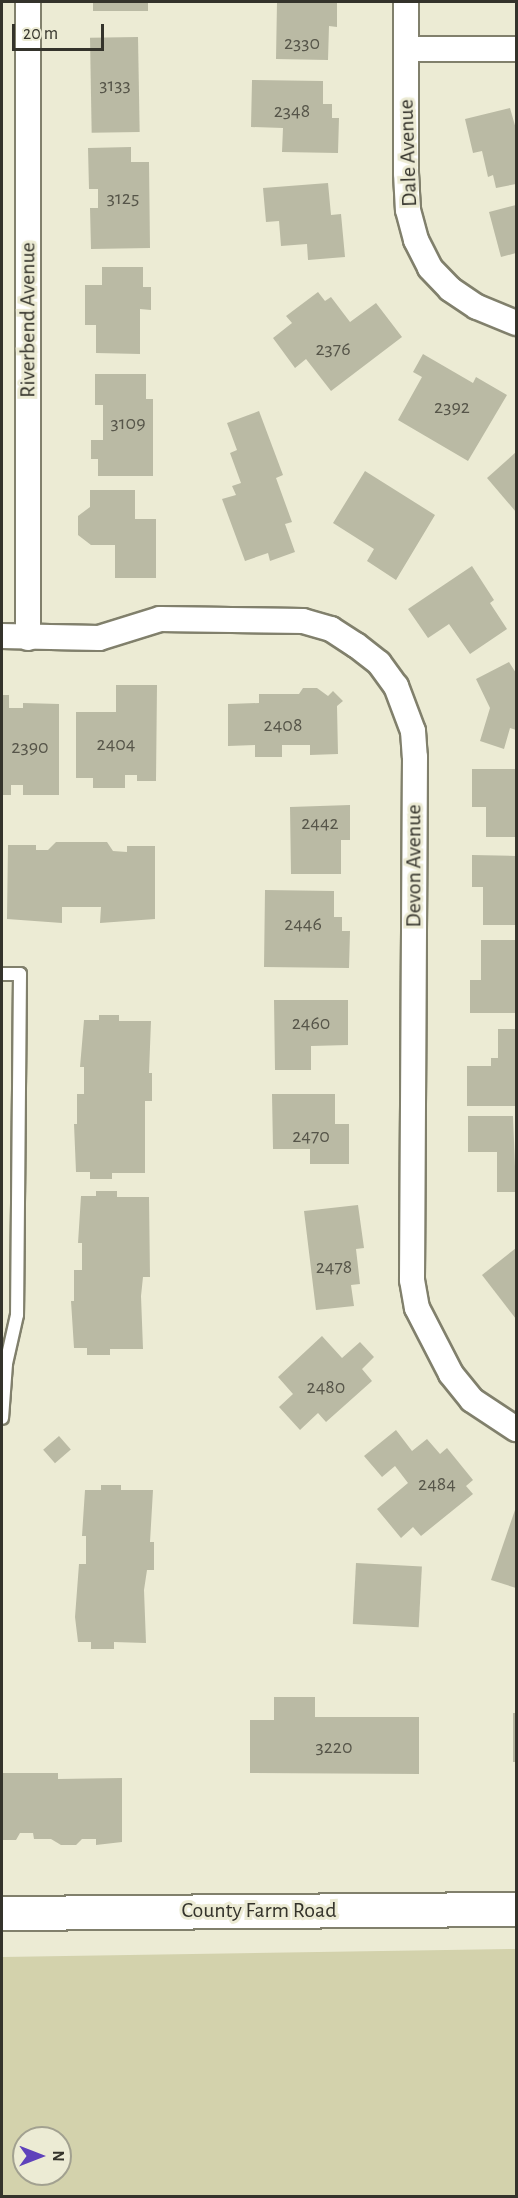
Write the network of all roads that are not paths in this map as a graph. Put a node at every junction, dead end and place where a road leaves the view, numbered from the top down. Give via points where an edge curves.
1 (28, 2) edge
2 (406, 2) edge
3 (406, 49) junction
4 (516, 49) edge
5 (516, 323) edge
6 (2, 636) edge
7 (28, 638) junction
8 (2, 974) edge
9 (2, 1418) edge
10 (516, 1429) edge
11 (516, 1909) edge
12 (2, 1912) edge

1 - 7 street, Riverbend Avenue
2 - 3 street, Dale Avenue
3 - 4 street
3 - 5 street, Dale Avenue via 407,201 416,240 430,268 450,289 477,307
6 - 7 street, Devon Avenue
7 - 10 street, Devon Avenue via 99,638 160,619 303,621 330,629 356,645 379,663 396,686 413,730 415,757 412,1280 417,1308 451,1374 472,1400
8 - 9 lane via 20,974 17,1315 6,1364
11 - 12 street, County Farm Road

